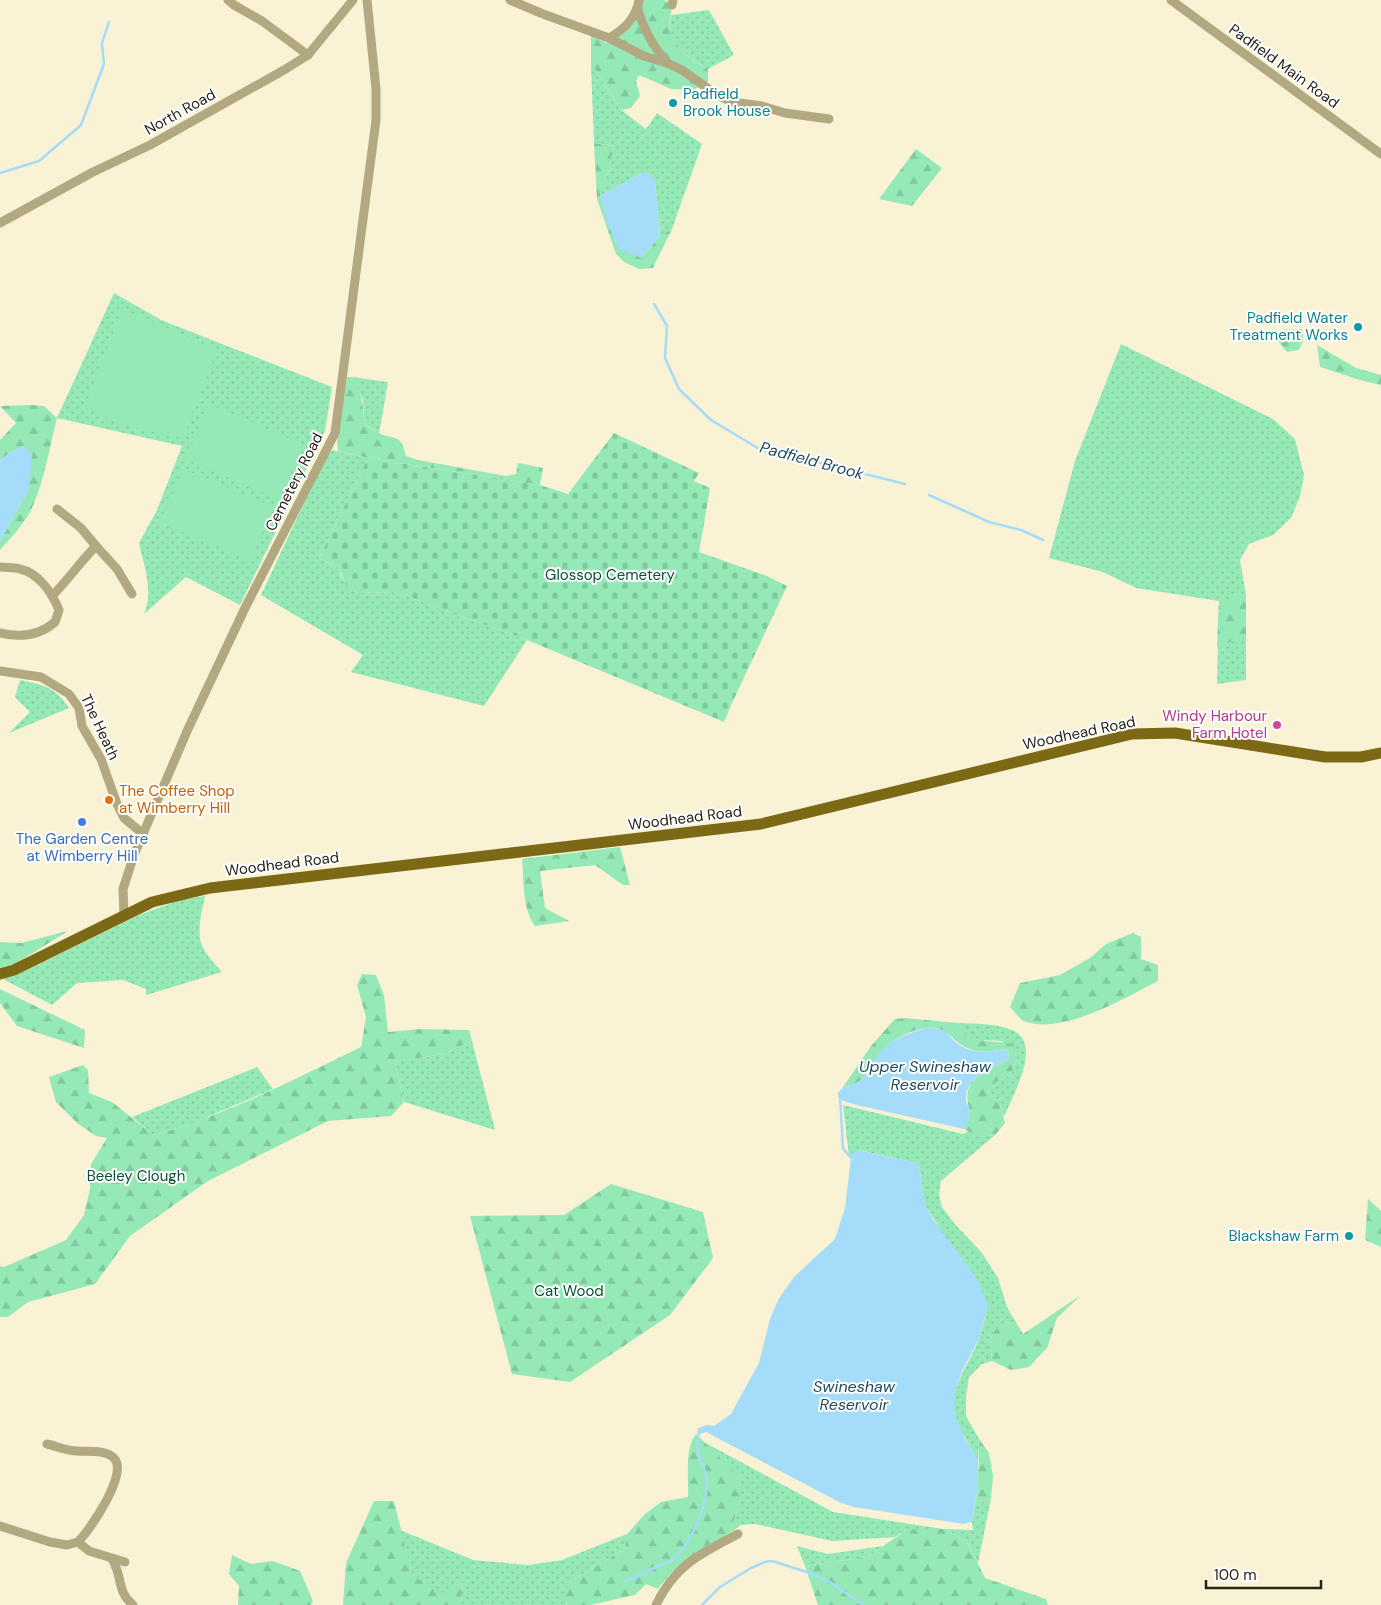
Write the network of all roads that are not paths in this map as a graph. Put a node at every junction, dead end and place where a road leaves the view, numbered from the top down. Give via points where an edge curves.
1 (228, 0) edge
2 (353, 0) edge
3 (367, 0) edge
4 (510, 0) edge
5 (1171, 0) edge
6 (639, 4) edge
7 (609, 38) junction
8 (308, 55) junction
9 (666, 63) junction
10 (829, 119) dead end
11 (1381, 154) edge
12 (0, 223) edge
13 (57, 509) dead end
14 (96, 546) junction
15 (0, 567) edge
16 (132, 594) dead end
17 (52, 596) junction
18 (0, 633) edge
19 (0, 671) edge
20 (1381, 753) edge
21 (143, 834) junction
22 (124, 915) junction
23 (0, 974) edge
24 (47, 1444) dead end
25 (0, 1526) edge
26 (738, 1534) dead end
27 (78, 1542) junction
28 (112, 1559) junction
29 (125, 1562) dead end
30 (133, 1605) edge
31 (656, 1605) edge

1 - 8 street
2 - 8 street, North Road
3 - 21 street, Cemetery Road via 376,114 334,433 188,729
4 - 7 street
5 - 11 street, Padfield Main Road
6 - 7 street via 632,19
6 - 9 street via 641,20
7 - 9 street
8 - 12 street, North Road via 150,145
9 - 10 street via 732,102
13 - 14 street via 81,528
14 - 16 street via 117,569
14 - 17 street
15 - 17 street via 19,568 31,573
17 - 18 street via 59,610 56,622 49,628 30,636
19 - 21 street, The Heath via 41,677 69,694 79,708 82,726 101,759 124,818
20 - 22 main road, Woodhead Road via 1325,757 1175,733 1132,734 761,824 210,888 152,902
21 - 22 street, Cemetery Road via 123,889
22 - 23 main road, Woodhead Road
24 - 27 street via 105,1454 118,1465 103,1507
25 - 27 street via 50,1542 67,1545
26 - 31 street via 676,1573 663,1589
27 - 28 street via 89,1551
28 - 29 street
28 - 30 street via 117,1566 125,1598

